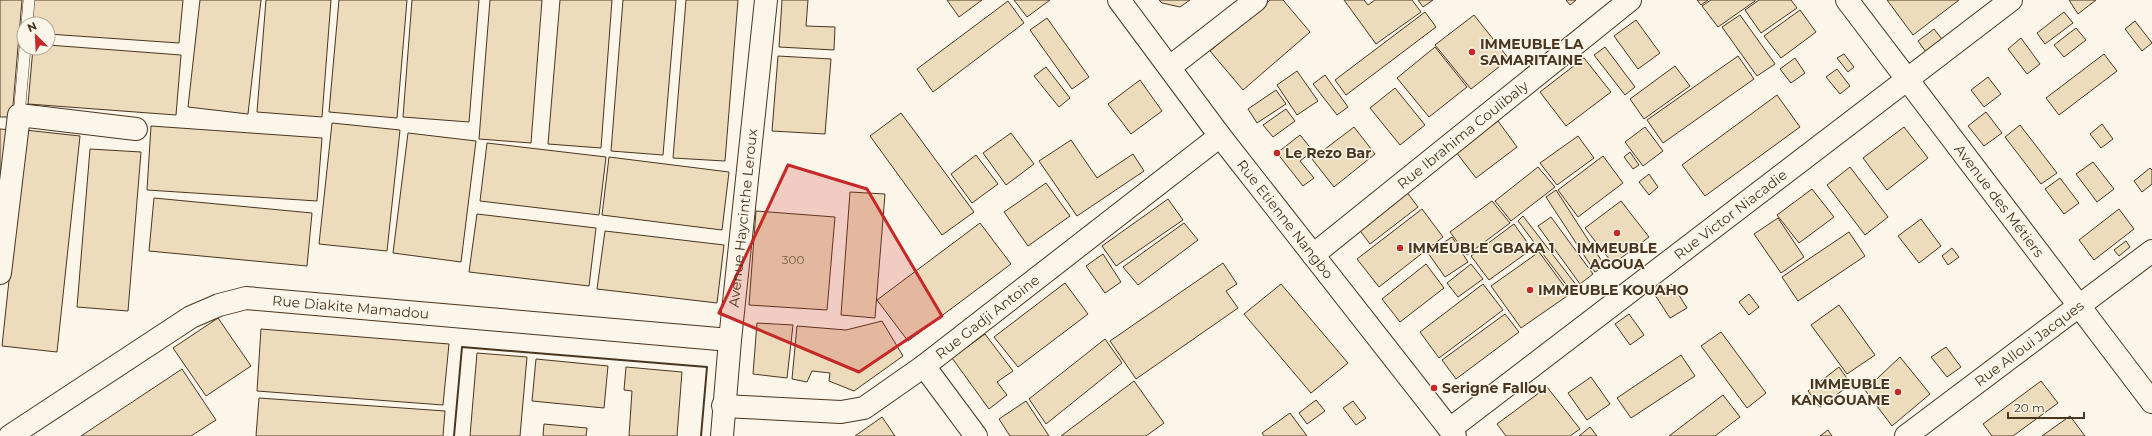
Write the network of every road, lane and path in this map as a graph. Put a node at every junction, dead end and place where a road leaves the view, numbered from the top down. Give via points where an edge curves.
1 (29, 0) edge
2 (766, 0) edge
3 (1119, 0) edge
4 (1256, 0) edge
5 (1630, 0) edge
6 (1847, 0) edge
7 (2012, 0) edge
8 (28, 16) edge
9 (24, 56) edge
10 (1170, 67) junction
11 (1908, 79) junction
12 (20, 115) junction
13 (136, 129) dead end
14 (1220, 136) junction
15 (2152, 251) edge
16 (1313, 255) junction
17 (0, 273) edge
18 (2078, 306) junction
19 (730, 340) junction
20 (924, 366) junction
21 (2152, 402) edge
22 (724, 406) junction
23 (1453, 433) edge
24 (10, 436) edge
25 (722, 436) edge
26 (976, 436) edge
27 (1906, 436) edge

1 - 8 lane
2 - 19 street, Avenue Haycinthe Leroux
3 - 10 street, Rue Etienne Nangbo
4 - 10 street
5 - 16 street, Rue Ibrahima Coulibaly
6 - 11 street, Avenue des Métiers
7 - 11 street, Rue Victor Niacadie
9 - 12 lane
10 - 14 street, Rue Etienne Nangbo
11 - 18 street, Avenue des Métiers
11 - 23 street, Rue Victor Niacadie
12 - 13 street
12 - 17 street
14 - 16 street, Rue Etienne Nangbo
14 - 20 street, Rue Gadji Antoine
15 - 18 street, Rue Alloui Jacques
16 - 23 street, Rue Etienne Nangbo
18 - 21 street, Avenue des Métiers
18 - 27 street, Rue Alloui Jacques
19 - 22 street, Avenue Haycinthe Leroux
19 - 24 street, Rue Diakite Mamadou via 246,298 219,305 191,317
20 - 22 street, Rue Gadji Antoine via 864,408 841,412
20 - 26 street
22 - 25 street, Avenue Haycinthe Leroux

